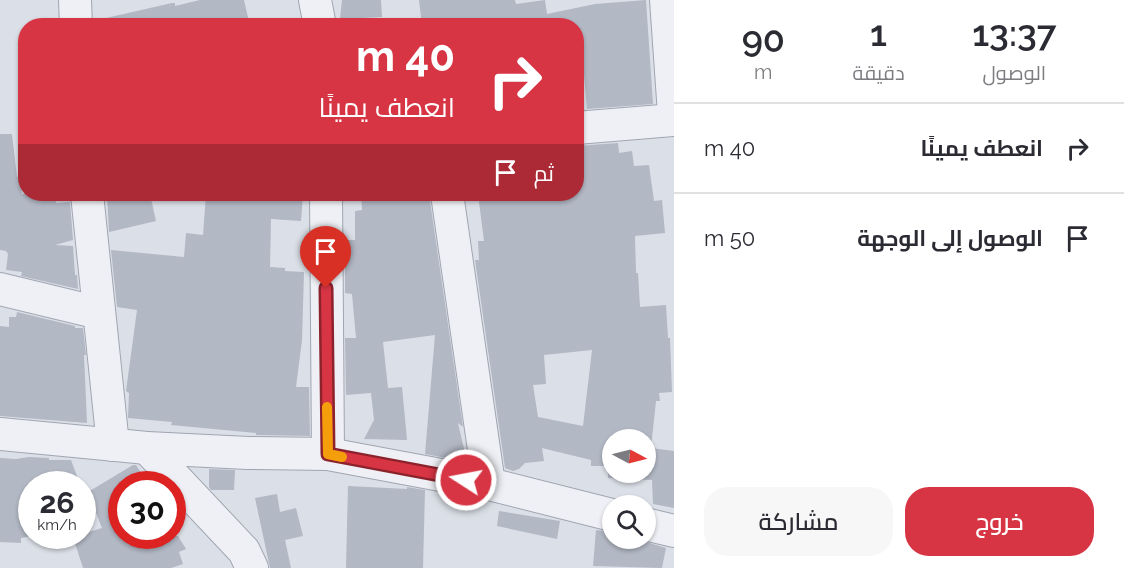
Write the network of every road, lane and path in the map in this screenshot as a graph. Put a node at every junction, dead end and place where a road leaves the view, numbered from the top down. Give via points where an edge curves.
1 (75, 0) edge
2 (315, 0) edge
3 (666, 0) edge
4 (76, 18) edge
5 (318, 18) edge
6 (674, 114) edge
7 (674, 120) edge
8 (584, 127) edge
9 (88, 201) edge
10 (326, 201) edge
11 (448, 201) edge
12 (0, 289) edge
13 (99, 313) junction
14 (0, 434) edge
15 (113, 445) junction
16 (147, 448) junction
17 (328, 454) junction
18 (489, 484) junction
19 (602, 512) edge
20 (656, 527) edge
21 (674, 531) edge
22 (252, 568) edge

1 - 4 street
2 - 5 street
3 - 6 street
7 - 8 street
9 - 13 street
10 - 17 street
11 - 18 street
12 - 13 street
13 - 15 street
14 - 15 street
15 - 16 street
16 - 17 street
16 - 22 street via 244,551
17 - 18 street
18 - 19 street
20 - 21 street

